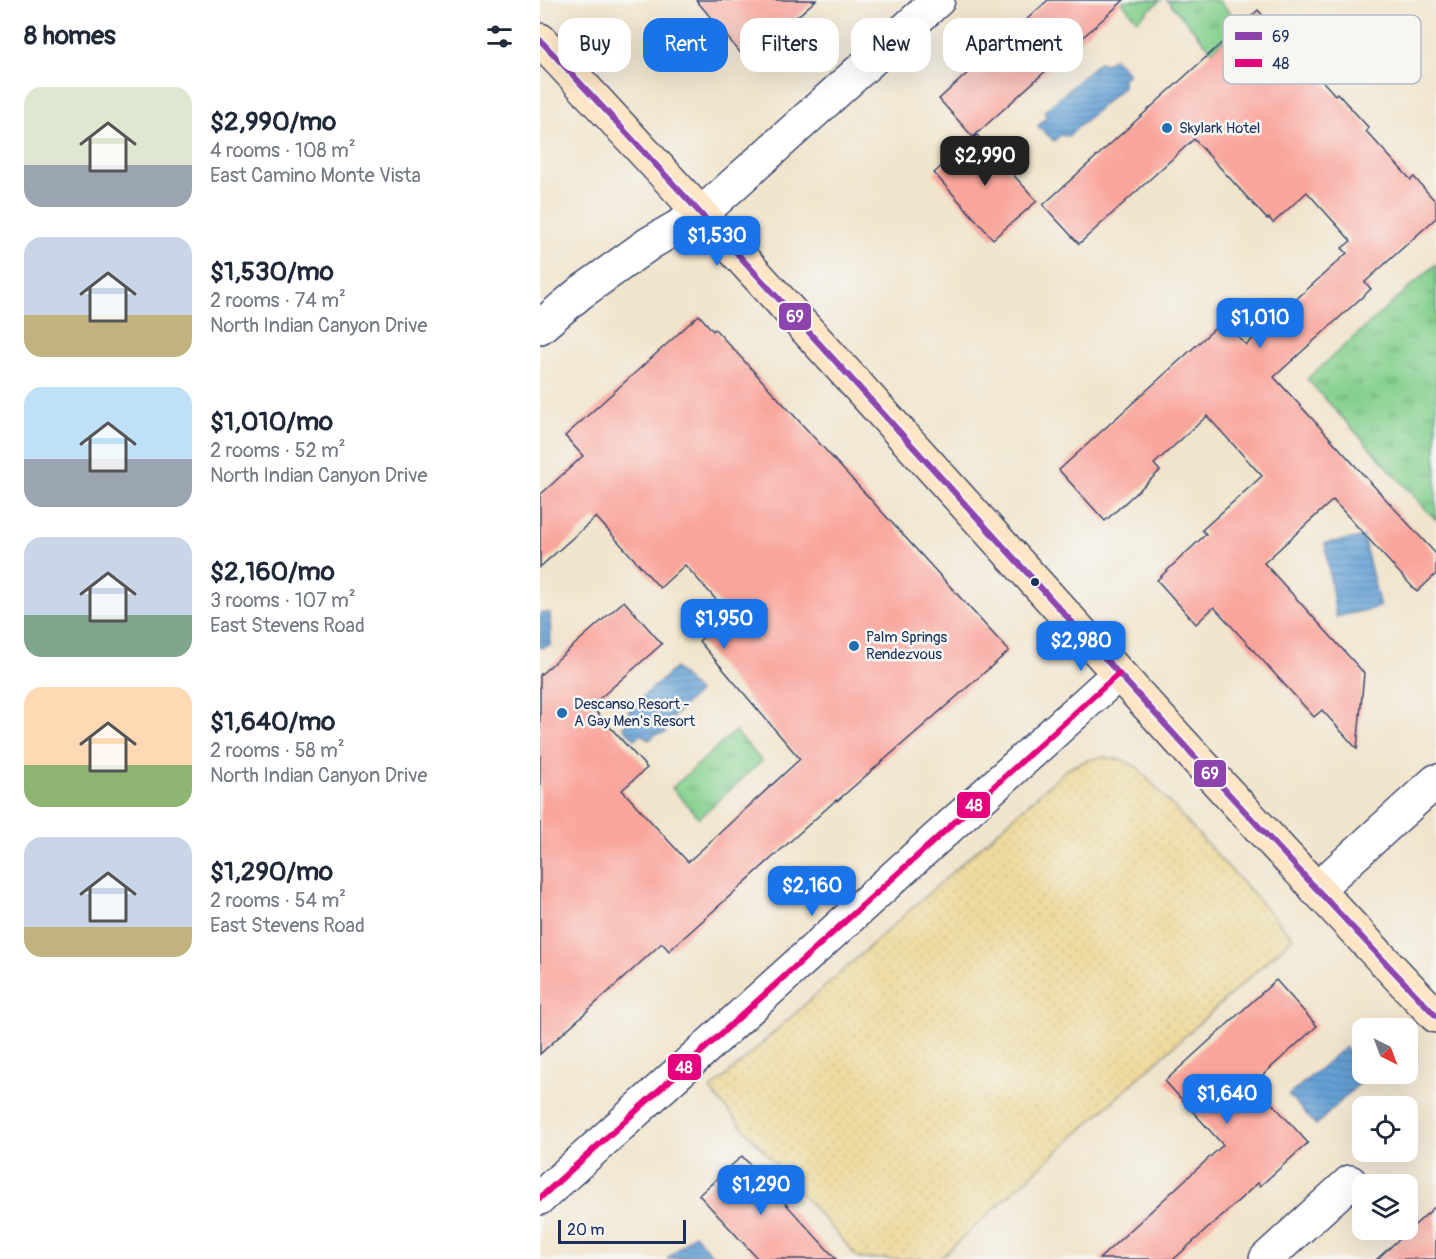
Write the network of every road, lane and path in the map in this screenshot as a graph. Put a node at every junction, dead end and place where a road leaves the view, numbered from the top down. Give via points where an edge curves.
1 (938, 0) edge
2 (540, 40) edge
3 (702, 213) junction
4 (540, 327) edge
5 (1118, 674) junction
6 (1436, 781) edge
7 (1316, 890) junction
8 (1436, 1016) edge
9 (1350, 1182) dead end
10 (540, 1198) edge
11 (1266, 1259) edge

1 - 3 street
2 - 3 main road
3 - 4 street via 650,243
3 - 5 main road
5 - 7 main road
5 - 10 street
6 - 7 street
7 - 8 main road
9 - 11 street

